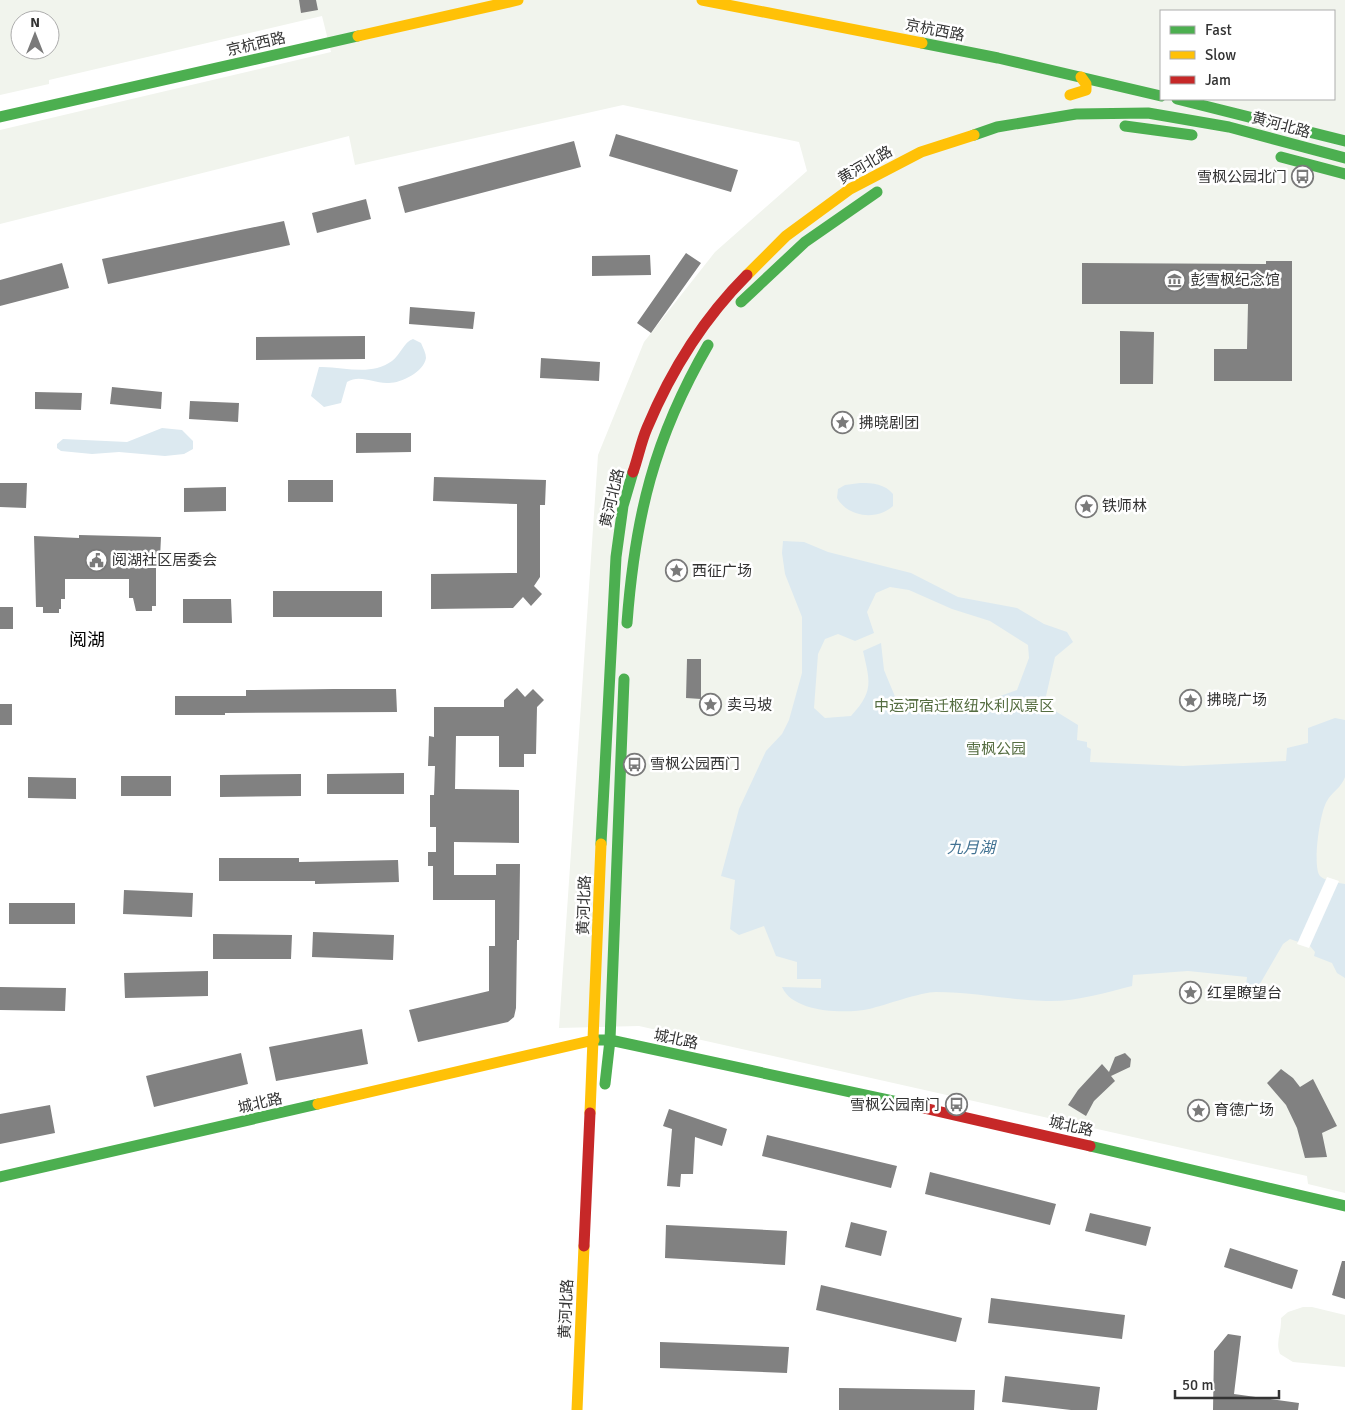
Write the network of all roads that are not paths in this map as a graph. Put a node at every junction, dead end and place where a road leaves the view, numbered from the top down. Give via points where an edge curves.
1 (518, 0) edge
2 (702, 0) edge
3 (1081, 77) junction
4 (1070, 95) dead end
5 (1160, 96) edge
6 (1181, 100) edge
7 (0, 117) edge
8 (1113, 126) dead end
9 (1042, 132) dead end
10 (1024, 134) dead end
11 (1208, 139) dead end
12 (1345, 141) edge
13 (987, 143) dead end
14 (956, 153) dead end
15 (1272, 155) dead end
16 (1345, 158) edge
17 (1345, 174) edge
18 (888, 186) dead end
19 (732, 312) dead end
20 (717, 332) dead end
21 (626, 633) dead end
22 (624, 670) dead end
23 (594, 1040) junction
24 (610, 1040) junction
25 (604, 1095) dead end
26 (0, 1177) edge
27 (1345, 1206) edge
28 (577, 1410) edge

1 - 7 main road, 京杭西路
2 - 3 main road, 京杭西路
3 - 4 main road via 1086,90
3 - 5 main road, 京杭西路
6 - 12 main road
8 - 11 main road via 1141,127
9 - 10 main road
13 - 14 main road
15 - 17 main road, 黄河北路
16 - 23 main road, 黄河北路 via 1238,130 1158,114 1090,113 1016,122 922,150 869,179 817,212 759,261 732,289 710,315 670,379 651,421 624,503 614,579 607,698
18 - 19 main road, 黄河北路 via 853,206 797,250
20 - 21 main road, 黄河北路 via 697,362 674,409 644,489 635,536
22 - 24 main road, 黄河北路
23 - 24 main road, 城北路
23 - 26 main road, 城北路
23 - 28 main road, 黄河北路
24 - 25 main road, 黄河北路
24 - 27 main road, 城北路 via 960,1116

